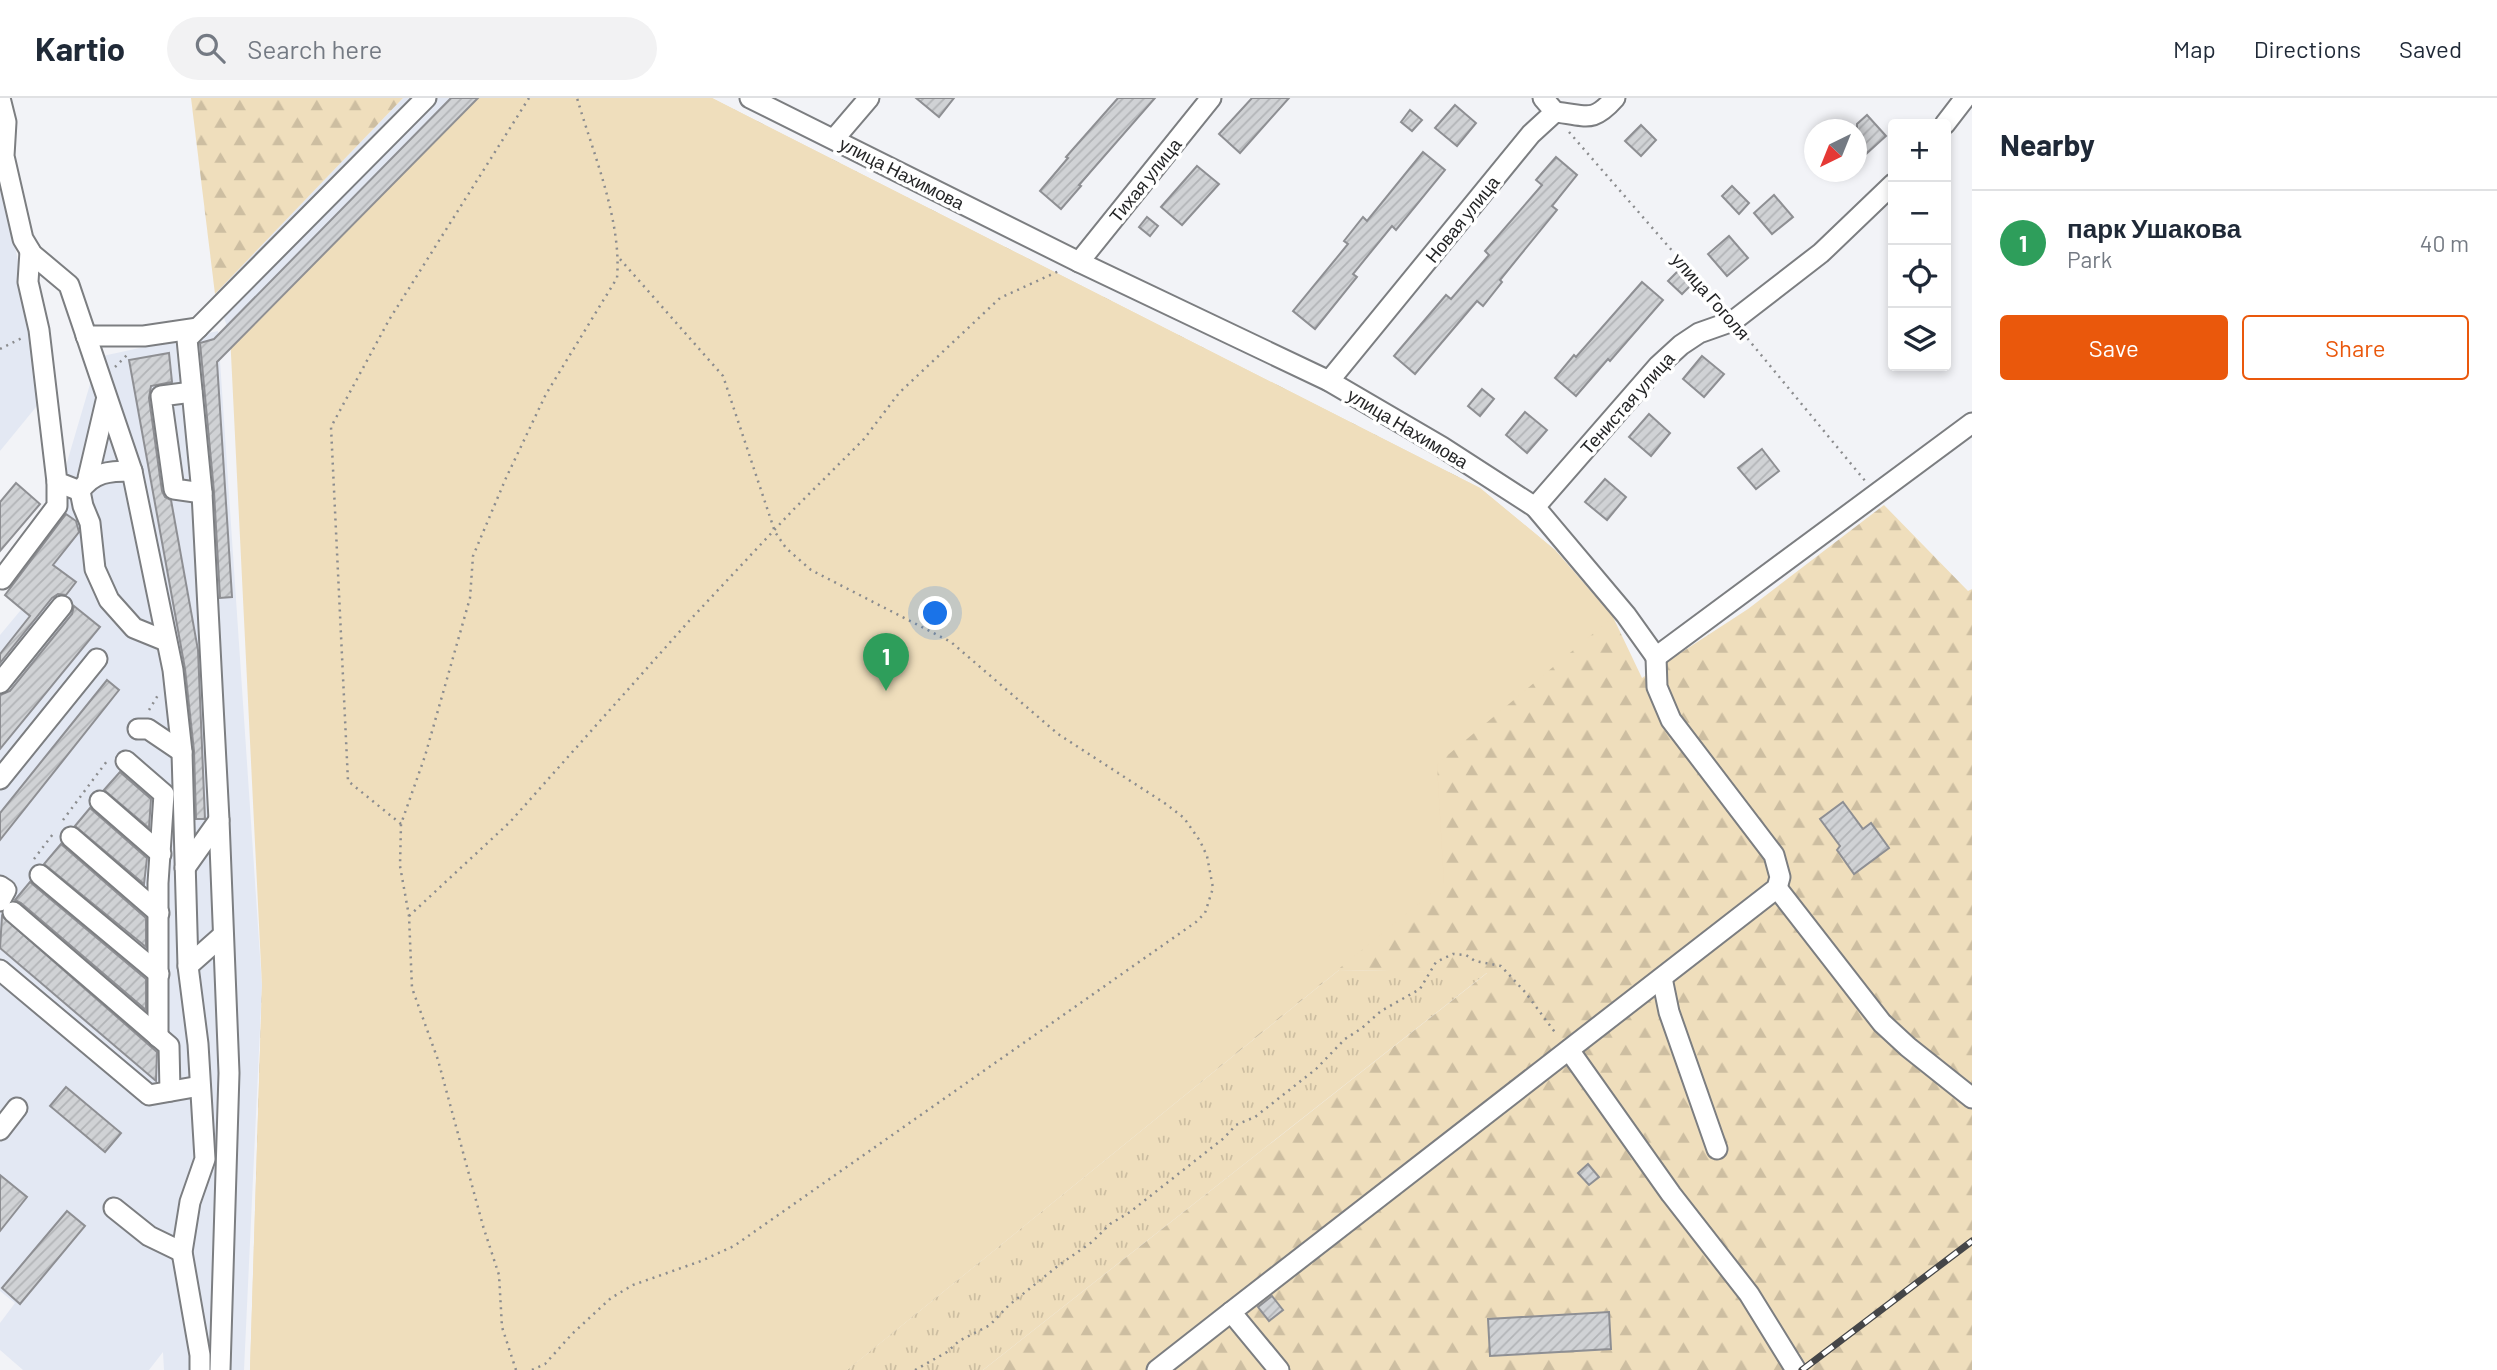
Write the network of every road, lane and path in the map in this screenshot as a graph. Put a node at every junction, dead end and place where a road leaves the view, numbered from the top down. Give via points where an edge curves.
1 (426, 98) edge
2 (529, 98) edge
3 (577, 98) edge
4 (750, 98) edge
5 (869, 98) edge
6 (1211, 98) edge
7 (1615, 98) edge
8 (1965, 98) edge
9 (0, 99) edge
10 (1549, 105) edge
11 (1949, 119) edge
12 (3, 134) edge
13 (834, 139) junction
14 (1888, 189) edge
15 (30, 251) junction
16 (619, 258) junction
17 (1079, 262) junction
18 (1732, 321) junction
19 (198, 328) junction
20 (144, 336) junction
21 (86, 337) junction
22 (1329, 381) junction
23 (103, 392) junction
24 (192, 392) junction
25 (1972, 423) edge
26 (132, 471) junction
27 (57, 482) junction
28 (84, 485) junction
29 (202, 492) junction
30 (1877, 495) junction
31 (1535, 506) junction
32 (775, 532) junction
33 (2, 579) edge
34 (62, 606) dead end
35 (166, 641) junction
36 (1656, 657) junction
37 (97, 659) dead end
38 (173, 670) junction
39 (0, 683) edge
40 (138, 729) joint
41 (182, 752) junction
42 (117, 761) joint
43 (0, 779) edge
44 (100, 800) dead end
45 (219, 820) junction
46 (401, 824) junction
47 (71, 837) dead end
48 (161, 854) junction
49 (37, 867) joint
50 (184, 868) junction
51 (0, 886) edge
52 (1777, 888) junction
53 (6, 906) edge
54 (159, 913) junction
55 (409, 916) junction
56 (223, 935) junction
57 (188, 966) junction
58 (0, 970) edge
59 (159, 974) junction
60 (1662, 978) junction
61 (227, 1018) junction
62 (158, 1037) junction
63 (198, 1044) junction
64 (1569, 1050) junction
65 (200, 1086) junction
66 (170, 1091) junction
67 (1972, 1098) edge
68 (17, 1108) dead end
69 (0, 1130) edge
70 (1717, 1149) dead end
71 (114, 1208) dead end
72 (183, 1252) junction
73 (1231, 1312) junction
74 (200, 1370) edge
75 (220, 1370) edge
76 (516, 1370) edge
77 (532, 1370) edge
78 (915, 1370) edge
79 (1157, 1370) edge
80 (1279, 1370) edge
81 (1796, 1370) edge

1 - 19 street
2 - 46 path via 389,320 331,428 348,781
3 - 16 path via 614,222
4 - 13 street, улица Нахимова
5 - 13 street
6 - 17 street, Тихая улица
7 - 10 street via 1602,113 1591,117
8 - 11 street
9 - 12 street via 6,122
10 - 18 path, улица Гоголя
10 - 22 street, Новая улица via 1531,134
12 - 15 street via 23,239
13 - 17 street, улица Нахимова
14 - 18 street, Тенистая улица via 1821,253
15 - 21 street via 69,285
15 - 27 street via 28,282 39,330
16 - 32 path via 723,376
16 - 46 path via 617,278 546,394 473,556 470,598
17 - 22 street, улица Нахимова
17 - 32 path via 1000,298 899,393 864,439
18 - 30 path, улица Гоголя
18 - 31 street, Тенистая улица via 1699,333 1665,359
19 - 20 street
19 - 24 street via 187,339
20 - 21 street
20 - 23 path
21 - 23 street
22 - 31 street, улица Нахимова
23 - 26 street
23 - 28 street
24 - 29 street
24 - 29 street via 162,396 174,489
25 - 30 street
26 - 28 street via 109,471
26 - 35 street
27 - 28 street
27 - 33 street via 57,506
28 - 35 street via 95,569 109,600 134,628
29 - 45 street
30 - 36 street
31 - 36 street, улица Нахимова
32 - 55 path via 510,822
32 - 77 path via 811,570 951,642 1058,734 1184,818 1207,856 1213,888 1205,913 1196,922 734,1246 633,1284 611,1298 545,1364
34 - 39 street
35 - 38 street
36 - 52 street via 1657,687 1671,720 1774,855 1780,877
37 - 43 street
38 - 40 path
38 - 41 street
40 - 41 street via 148,729
41 - 50 street
42 - 48 street via 164,793
42 - 49 path
44 - 48 street
45 - 50 street
45 - 56 street
46 - 55 path via 400,866
47 - 54 street
48 - 54 street
49 - 59 street
50 - 57 street
51 - 53 street via 6,890
52 - 60 street
52 - 67 street via 1882,1023
53 - 62 street
54 - 59 street
55 - 76 path via 412,988 438,1060 499,1275 502,1327
56 - 57 street
56 - 61 street
57 - 63 street
58 - 66 street via 149,1095
59 - 62 street
60 - 64 street
60 - 70 street via 1669,1012
61 - 63 street
61 - 75 street
62 - 66 street via 169,1046
63 - 65 street
64 - 73 street
64 - 78 path via 1501,966 1453,954 1436,962 1420,989 1381,1010 1309,1075 1255,1117 1236,1125 990,1325
64 - 81 street via 1749,1294
65 - 66 street
65 - 72 street via 205,1159 190,1202
68 - 69 street
71 - 72 street via 149,1236
72 - 74 street
73 - 79 street
73 - 80 street

